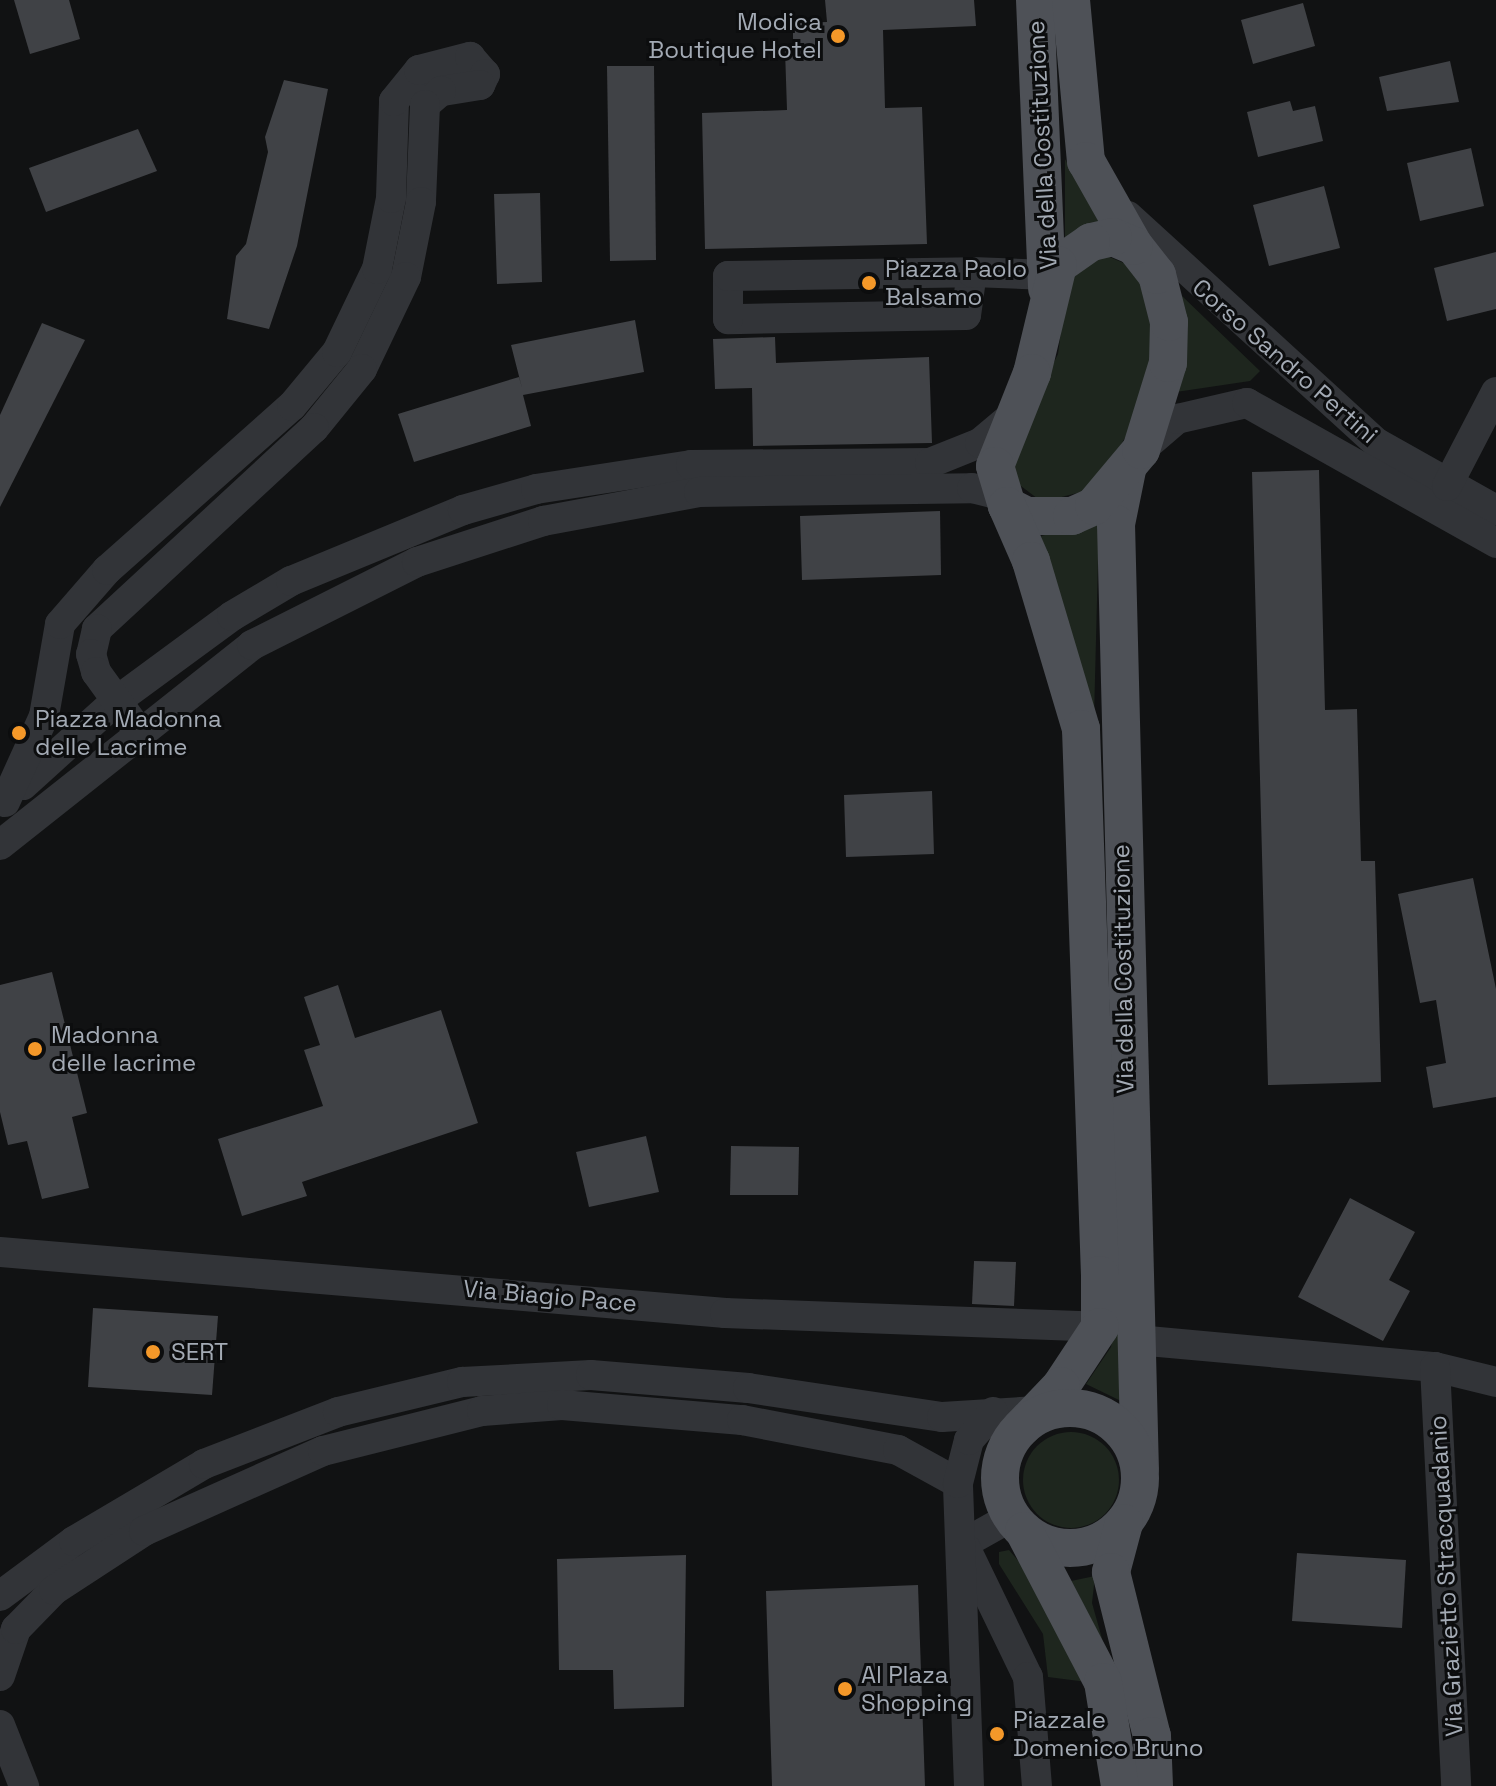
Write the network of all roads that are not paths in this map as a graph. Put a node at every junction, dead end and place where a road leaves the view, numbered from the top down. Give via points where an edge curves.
1 (1035, 0) edge
2 (1071, 0) edge
3 (1096, 183) junction
4 (1139, 250) junction
5 (972, 272) junction
6 (1187, 274) junction
7 (1048, 283) junction
8 (1289, 370) junction
9 (1496, 392) edge
10 (1247, 403) junction
11 (1007, 420) junction
12 (1134, 460) junction
13 (1447, 486) junction
14 (536, 489) junction
15 (1006, 501) junction
16 (1496, 510) edge
17 (543, 521) junction
18 (1496, 543) edge
19 (96, 672) junction
20 (49, 692) junction
21 (127, 692) junction
22 (137, 729) junction
23 (74, 738) junction
24 (94, 766) junction
25 (3, 804) edge
26 (0, 845) edge
27 (0, 1252) edge
28 (1100, 1327) junction
29 (1137, 1340) junction
30 (1435, 1367) junction
31 (1496, 1382) edge
32 (1027, 1415) junction
33 (1140, 1469) junction
34 (958, 1490) junction
35 (1009, 1523) junction
36 (1124, 1523) junction
37 (963, 1544) junction
38 (0, 1596) edge
39 (0, 1676) edge
40 (0, 1725) edge
41 (24, 1786) edge
42 (969, 1786) edge
43 (1037, 1786) edge
44 (1120, 1786) edge
45 (1154, 1786) edge
46 (1456, 1786) edge

1 - 7 main road, Via della Costituzione
2 - 3 main road, Via della Costituzione via 1080,127
3 - 4 main road, Via della Costituzione
3 - 6 street, Corso Sandro Pertini
4 - 6 street
4 - 7 main road via 1113,237 1091,242 1058,265
4 - 12 main road, Via della Costituzione via 1169,322 1168,363
5 - 5 street via 966,315 728,319 728,276
5 - 7 street
6 - 8 street, Corso Sandro Pertini
7 - 11 main road, Via della Costituzione via 1032,373
8 - 10 street
8 - 13 street, Corso Sandro Pertini via 1377,443
9 - 13 street
10 - 12 street via 1177,419
10 - 18 street, Corso Sandro Pertini
11 - 14 street via 956,456 930,463 691,465
11 - 15 main road, Via della Costituzione via 995,466
12 - 15 main road via 1094,506 1072,516 1027,516
12 - 29 main road, Via della Costituzione via 1116,524 1127,1189
13 - 16 street, Corso Sandro Pertini
14 - 17 street
14 - 21 street via 434,521 291,581
15 - 17 street via 972,488 699,492
15 - 28 main road, Via della Costituzione via 1031,561 1085,763
17 - 22 street via 417,562 304,614
19 - 20 street via 75,666
19 - 20 street via 91,643 102,620 314,428 381,339 406,277 420,88 394,101 391,198 377,269 354,324 292,406 73,604 53,645
19 - 21 street
20 - 23 street
20 - 25 street
21 - 22 street
21 - 23 street
22 - 24 street
23 - 24 street
23 - 25 street
24 - 26 street
27 - 28 street, Via Biagio Pace via 725,1313
28 - 32 main road
29 - 30 street
29 - 33 main road, Via della Costituzione
30 - 31 street
30 - 46 street, Via Grazietto Stracquadanio
32 - 33 main road via 1110,1420 1130,1442
32 - 34 street via 969,1440
32 - 35 main road via 1000,1481
32 - 38 street via 942,1417 748,1388 591,1375 462,1382 338,1412 204,1464 74,1541
33 - 36 main road
34 - 35 street
34 - 37 street
34 - 39 street via 898,1450 742,1420 562,1405 482,1411 323,1451 144,1531 44,1600 16,1629
35 - 36 main road via 1075,1548
35 - 37 street
35 - 44 main road via 1103,1682
36 - 45 main road via 1111,1572 1152,1736
37 - 42 street
37 - 43 street via 1028,1677
40 - 41 street

